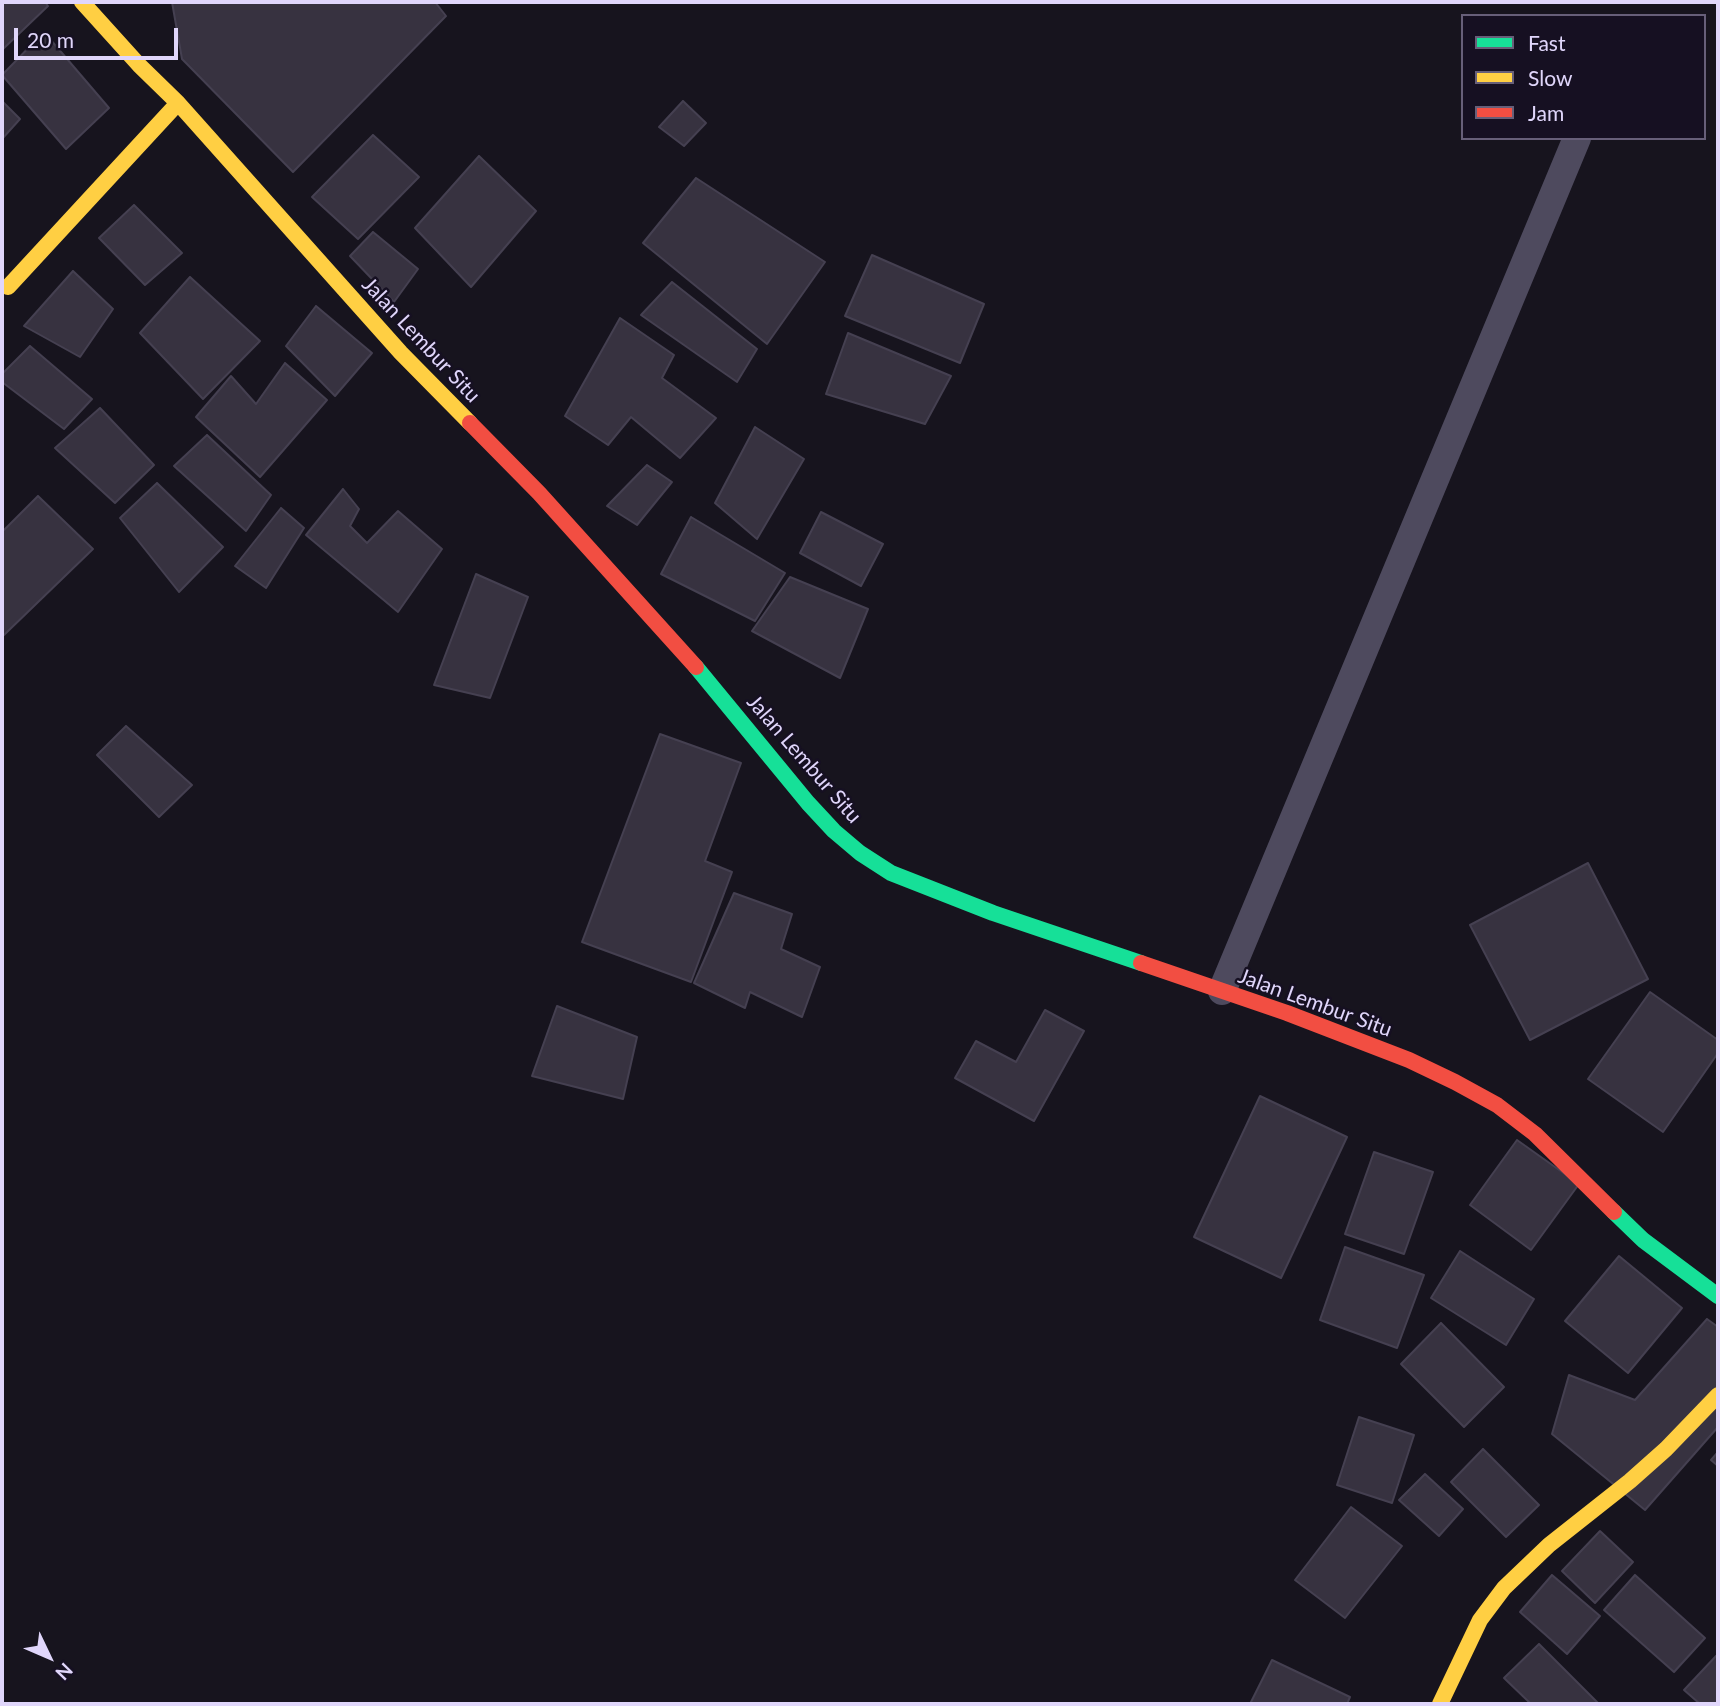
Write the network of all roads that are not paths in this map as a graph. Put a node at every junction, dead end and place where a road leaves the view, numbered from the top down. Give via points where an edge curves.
1 (82, 2) edge
2 (178, 103) junction
3 (1576, 140) edge
4 (8, 287) dead end
5 (1222, 991) junction
6 (1718, 1296) edge
7 (1718, 1395) edge
8 (1440, 1704) edge

1 - 2 street, Jalan Lembur Situ
2 - 4 street
2 - 5 street, Jalan Lembur Situ via 401,353 664,630 834,831 891,873
3 - 5 lane
5 - 6 street, Jalan Lembur Situ via 1409,1060 1497,1105 1535,1134 1643,1240
7 - 8 street via 1657,1457 1504,1588 1480,1620

